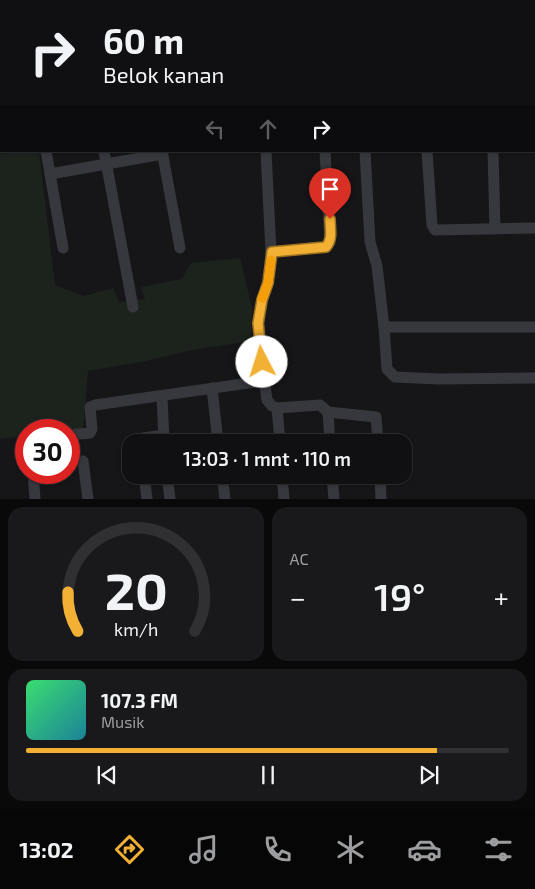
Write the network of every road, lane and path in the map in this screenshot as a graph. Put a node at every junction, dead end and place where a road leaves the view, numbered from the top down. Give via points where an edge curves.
1 (8, 0) edge
2 (22, 0) edge
3 (71, 0) edge
4 (89, 0) edge
5 (46, 152) edge
6 (104, 152) edge
7 (266, 152) edge
8 (324, 152) edge
9 (365, 152) edge
10 (427, 152) edge
11 (493, 152) edge
12 (163, 153) edge
13 (106, 164) junction
14 (50, 174) junction
15 (535, 228) edge
16 (495, 229) junction
17 (63, 248) dead end
18 (180, 248) dead end
19 (272, 252) junction
20 (133, 307) dead end
21 (535, 326) edge
22 (384, 327) junction
23 (535, 378) edge
24 (263, 381) junction
25 (212, 388) junction
26 (162, 396) junction
27 (277, 408) junction
28 (328, 412) junction
29 (80, 434) edge
30 (164, 434) edge
31 (217, 434) edge
32 (279, 434) edge
33 (329, 434) edge
34 (377, 434) edge
35 (83, 461) dead end
36 (34, 484) edge
37 (145, 484) edge
38 (168, 484) edge
39 (223, 484) edge
40 (283, 484) edge
41 (333, 484) edge
42 (380, 484) edge
43 (35, 499) edge
44 (88, 499) edge
45 (147, 499) edge
46 (170, 499) edge
47 (225, 499) edge
48 (284, 499) edge
49 (334, 499) edge
50 (381, 499) edge

1 - 2 street
3 - 4 street
5 - 14 street
6 - 13 street
7 - 19 street
8 - 19 street via 330,242 326,247
9 - 22 street via 370,242 377,266
10 - 16 street via 433,228 438,231
11 - 16 street
12 - 13 street
12 - 18 street
13 - 14 street
13 - 20 street
14 - 17 street
15 - 16 street
19 - 24 street via 258,323
21 - 22 street
22 - 23 street via 387,369 396,377
24 - 25 street
24 - 27 street via 267,400
25 - 26 street
25 - 31 street
26 - 29 street via 90,407 92,430
26 - 30 street
27 - 28 street via 314,405 323,406
27 - 32 street
28 - 33 street
28 - 34 street via 376,417
35 - 44 street
36 - 43 street
37 - 45 street
38 - 46 street
39 - 47 street
40 - 48 street
41 - 49 street
42 - 50 street

